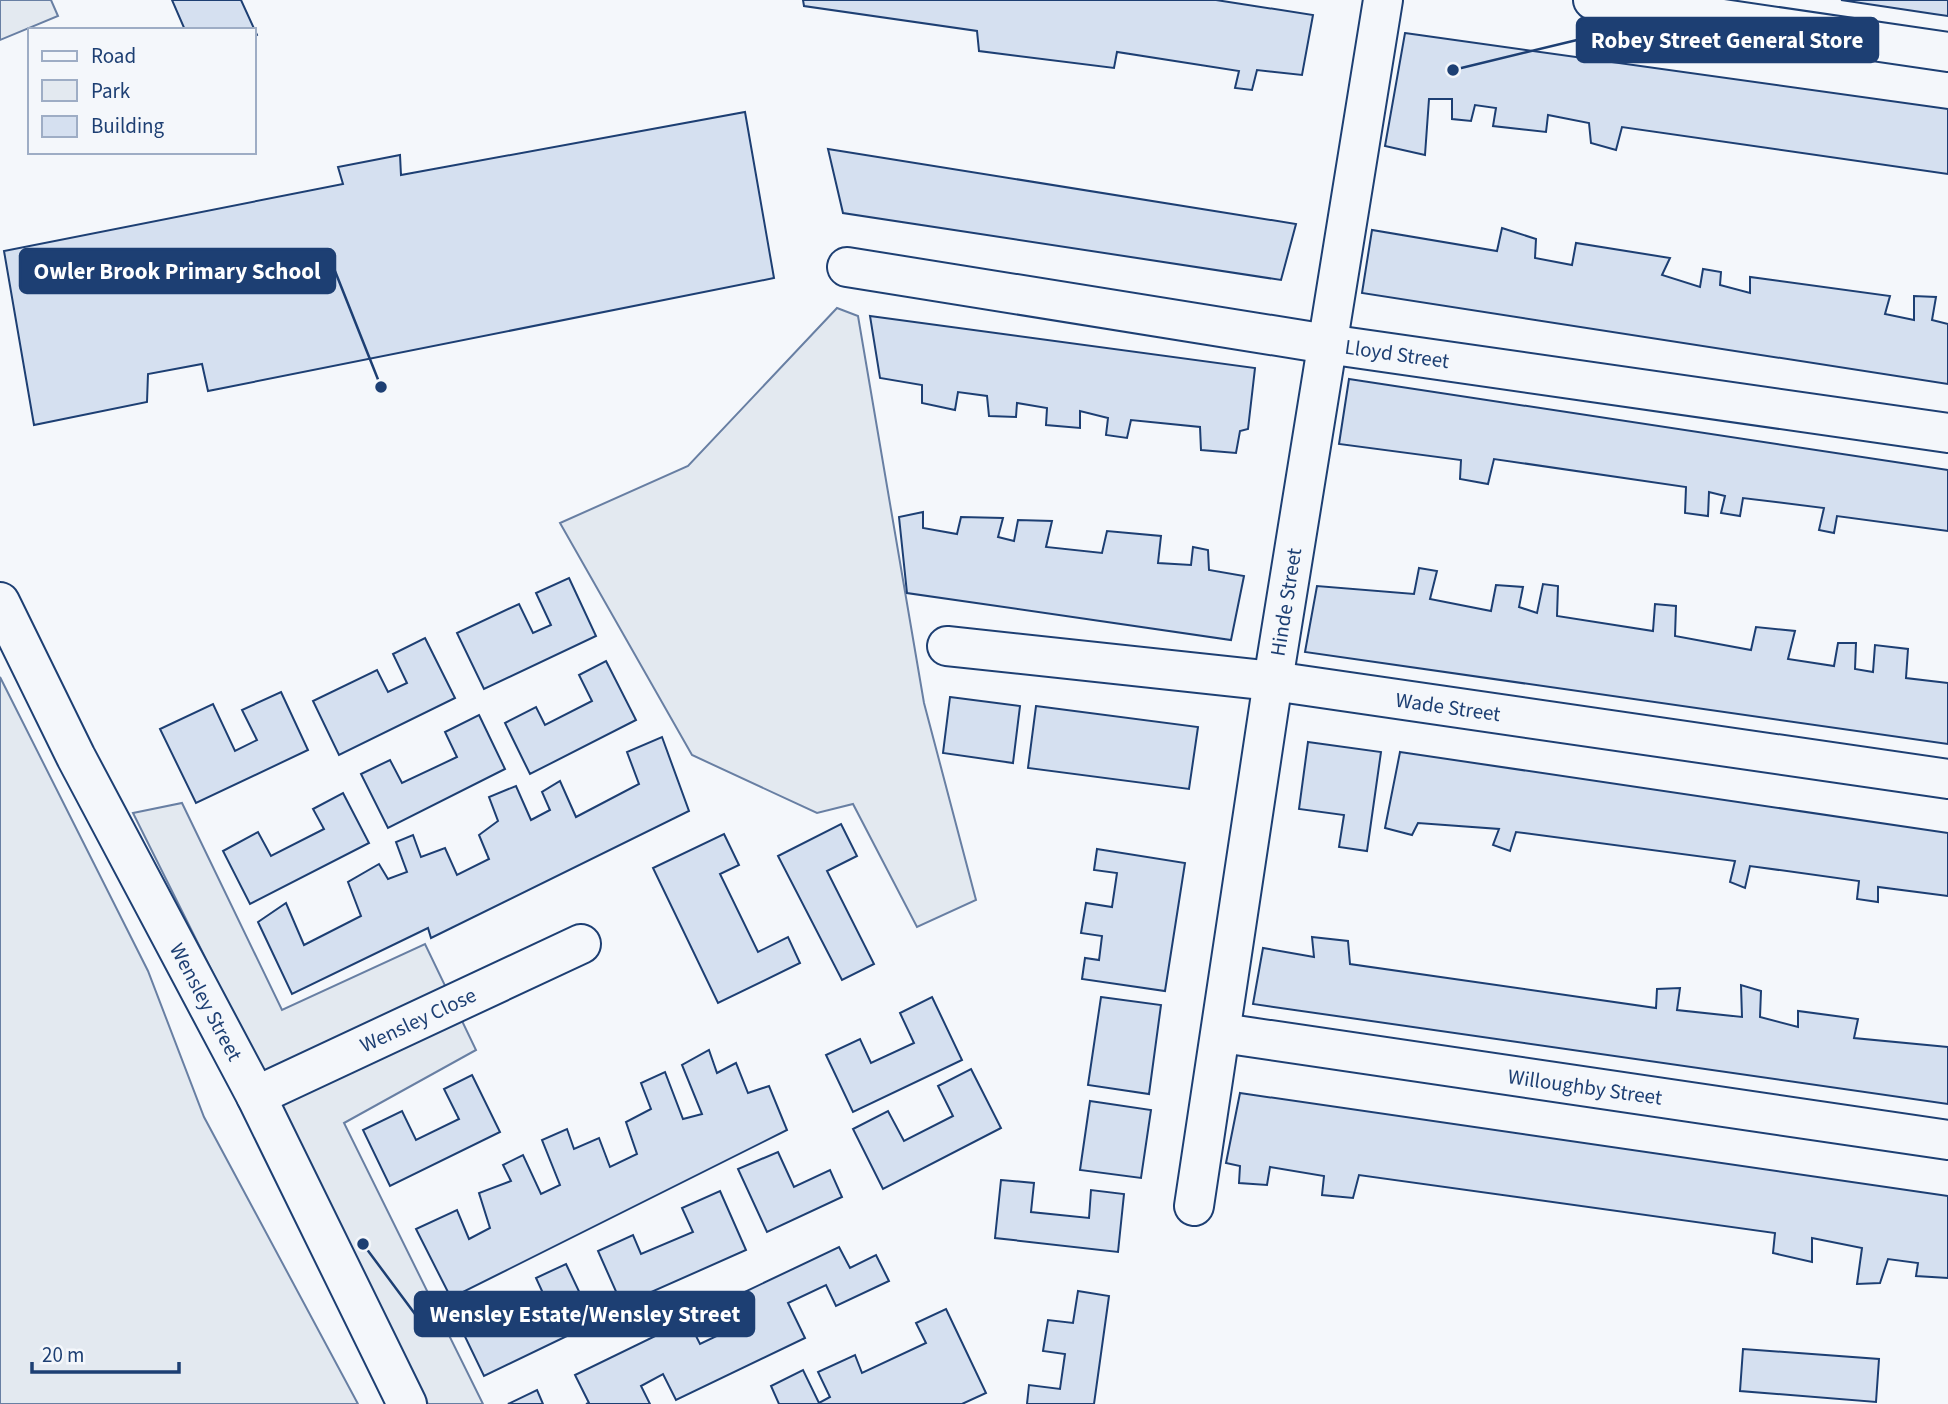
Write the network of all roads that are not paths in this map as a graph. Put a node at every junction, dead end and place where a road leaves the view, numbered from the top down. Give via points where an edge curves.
1 (1383, 0) edge
2 (1592, 0) edge
3 (1948, 52) edge
4 (847, 267) dead end
5 (1327, 344) junction
6 (1948, 433) edge
7 (0, 602) edge
8 (947, 646) dead end
9 (1273, 681) junction
10 (1948, 779) edge
11 (580, 944) dead end
12 (1222, 1033) junction
13 (256, 1096) junction
14 (1948, 1140) edge
15 (1194, 1206) dead end
16 (407, 1404) edge

1 - 5 street, Hinde Street
2 - 3 street
4 - 5 street, Lloyd Street
5 - 6 street, Lloyd Street
5 - 9 street, Hinde Street
7 - 13 street, Wensley Street via 76,757
8 - 9 street, Wade Street
9 - 10 street, Wade Street
9 - 12 street, Hinde Street
11 - 13 street, Wensley Close
12 - 14 street, Willoughby Street
12 - 15 street, Hinde Street
13 - 16 street, Wensley Street

